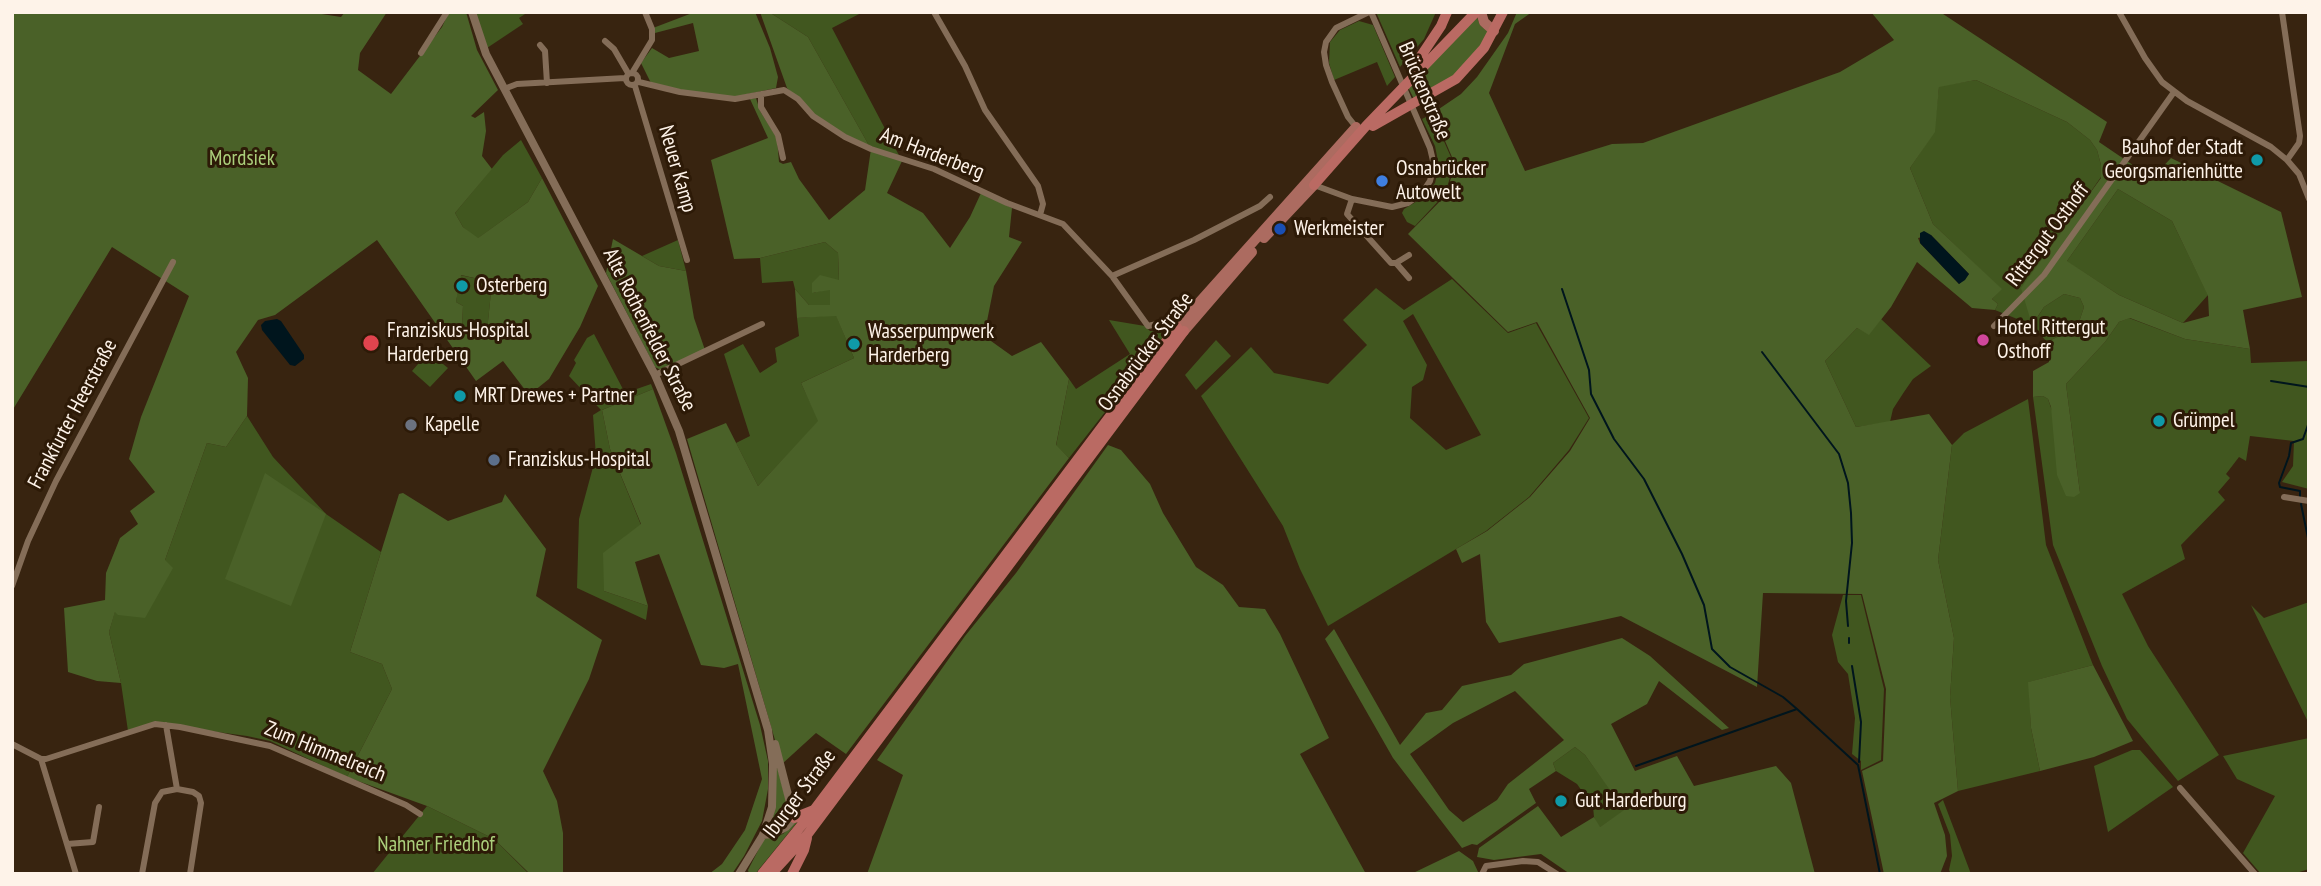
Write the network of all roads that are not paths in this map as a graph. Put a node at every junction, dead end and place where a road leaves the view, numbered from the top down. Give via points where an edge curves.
1 (447, 12) edge
2 (472, 12) edge
3 (645, 12) edge
4 (934, 12) edge
5 (1370, 12) edge
6 (1447, 12) edge
7 (1503, 12) edge
8 (2119, 12) edge
9 (2282, 12) edge
10 (1477, 13) edge
11 (1495, 28) junction
12 (605, 41) dead end
13 (540, 45) dead end
14 (421, 53) dead end
15 (1415, 65) junction
16 (628, 75) junction
17 (547, 83) junction
18 (637, 84) junction
19 (504, 89) junction
20 (2174, 92) junction
21 (761, 95) junction
22 (1356, 127) junction
23 (1346, 148) junction
24 (783, 158) dead end
25 (2287, 160) junction
26 (1314, 184) junction
27 (1270, 197) dead end
28 (1352, 199) junction
29 (2309, 199) edge
30 (1040, 215) junction
31 (1409, 255) dead end
32 (687, 260) dead end
33 (173, 262) dead end
34 (1396, 263) junction
35 (1112, 276) junction
36 (1409, 278) dead end
37 (762, 324) dead end
38 (1994, 326) dead end
39 (1180, 329) junction
40 (655, 375) junction
41 (2284, 497) dead end
42 (2309, 501) edge
43 (12, 586) edge
44 (166, 725) junction
45 (767, 725) junction
46 (873, 738) junction
47 (12, 744) edge
48 (41, 759) junction
49 (2180, 788) dead end
50 (177, 789) junction
51 (99, 807) dead end
52 (814, 810) junction
53 (420, 814) dead end
54 (794, 818) junction
55 (763, 835) junction
56 (807, 835) junction
57 (67, 844) junction
58 (740, 873) edge
59 (76, 874) edge
60 (142, 874) edge
61 (190, 874) edge
62 (762, 874) edge
63 (771, 874) edge
64 (792, 874) edge
65 (1482, 874) edge
66 (1556, 874) edge
67 (2255, 874) edge

1 - 14 street
2 - 19 street, Alte Rothenfelder Straße
3 - 16 street via 652,40
4 - 30 street via 985,110 1038,186 1043,204
5 - 22 street via 1336,28 1324,52 1332,82
5 - 28 street, Brückenstraße via 1434,165 1422,193 1408,203 1392,207
6 - 15 highway
7 - 11 highway
8 - 20 street via 2149,65
9 - 25 street via 2300,136
10 - 11 main road
10 - 15 highway, Osnabrücker Straße
10 - 23 highway, Osnabrücker Straße
11 - 23 highway via 1456,79 1383,119
12 - 16 street via 614,48
13 - 17 street via 545,51
15 - 22 highway, Osnabrücker Straße
16 - 17 street
16 - 18 street
17 - 19 street
18 - 21 street, Am Harderberg via 735,99
18 - 32 street, Neuer Kamp
19 - 40 street, Alte Rothenfelder Straße
20 - 25 street via 2253,135
20 - 38 street, Rittergut Osthoff via 2044,275
21 - 24 street via 761,107 780,139
21 - 30 street, Am Harderberg via 784,90 845,137
22 - 39 main road, Osnabrücker Straße
23 - 26 highway, Osnabrücker Straße
25 - 29 street via 2299,174
26 - 28 street, Brückenstraße
26 - 39 main road, Osnabrücker Straße
27 - 35 street via 1195,240
28 - 34 street via 1347,214 1391,263
30 - 35 street, Am Harderberg via 1069,229
31 - 34 street
33 - 43 street, Frankfurter Heerstraße via 56,481
34 - 36 street
35 - 39 street, Am Harderberg via 1148,326 1165,321
37 - 40 street
39 - 46 highway, Osnabrücker Straße
40 - 45 street, Alte Rothenfelder Straße via 679,430
41 - 42 street
44 - 48 street, Zum Himmelreich via 128,731
44 - 50 street
44 - 53 street, Zum Himmelreich via 270,746
45 - 54 street
45 - 55 street, Iburger Straße via 774,786
46 - 52 highway, Iburger Straße
46 - 56 highway, Iburger Straße
47 - 48 street
48 - 57 street
49 - 67 street
50 - 60 street via 162,792 155,803
50 - 61 street via 193,792 201,803
51 - 57 street via 93,842
52 - 54 highway
52 - 62 highway, Iburger Straße
54 - 55 street, Iburger Straße via 786,827
55 - 58 street, Iburger Straße
56 - 63 highway, Iburger Straße
56 - 64 highway
57 - 59 street
65 - 66 street via 1486,866 1523,861 1538,862

